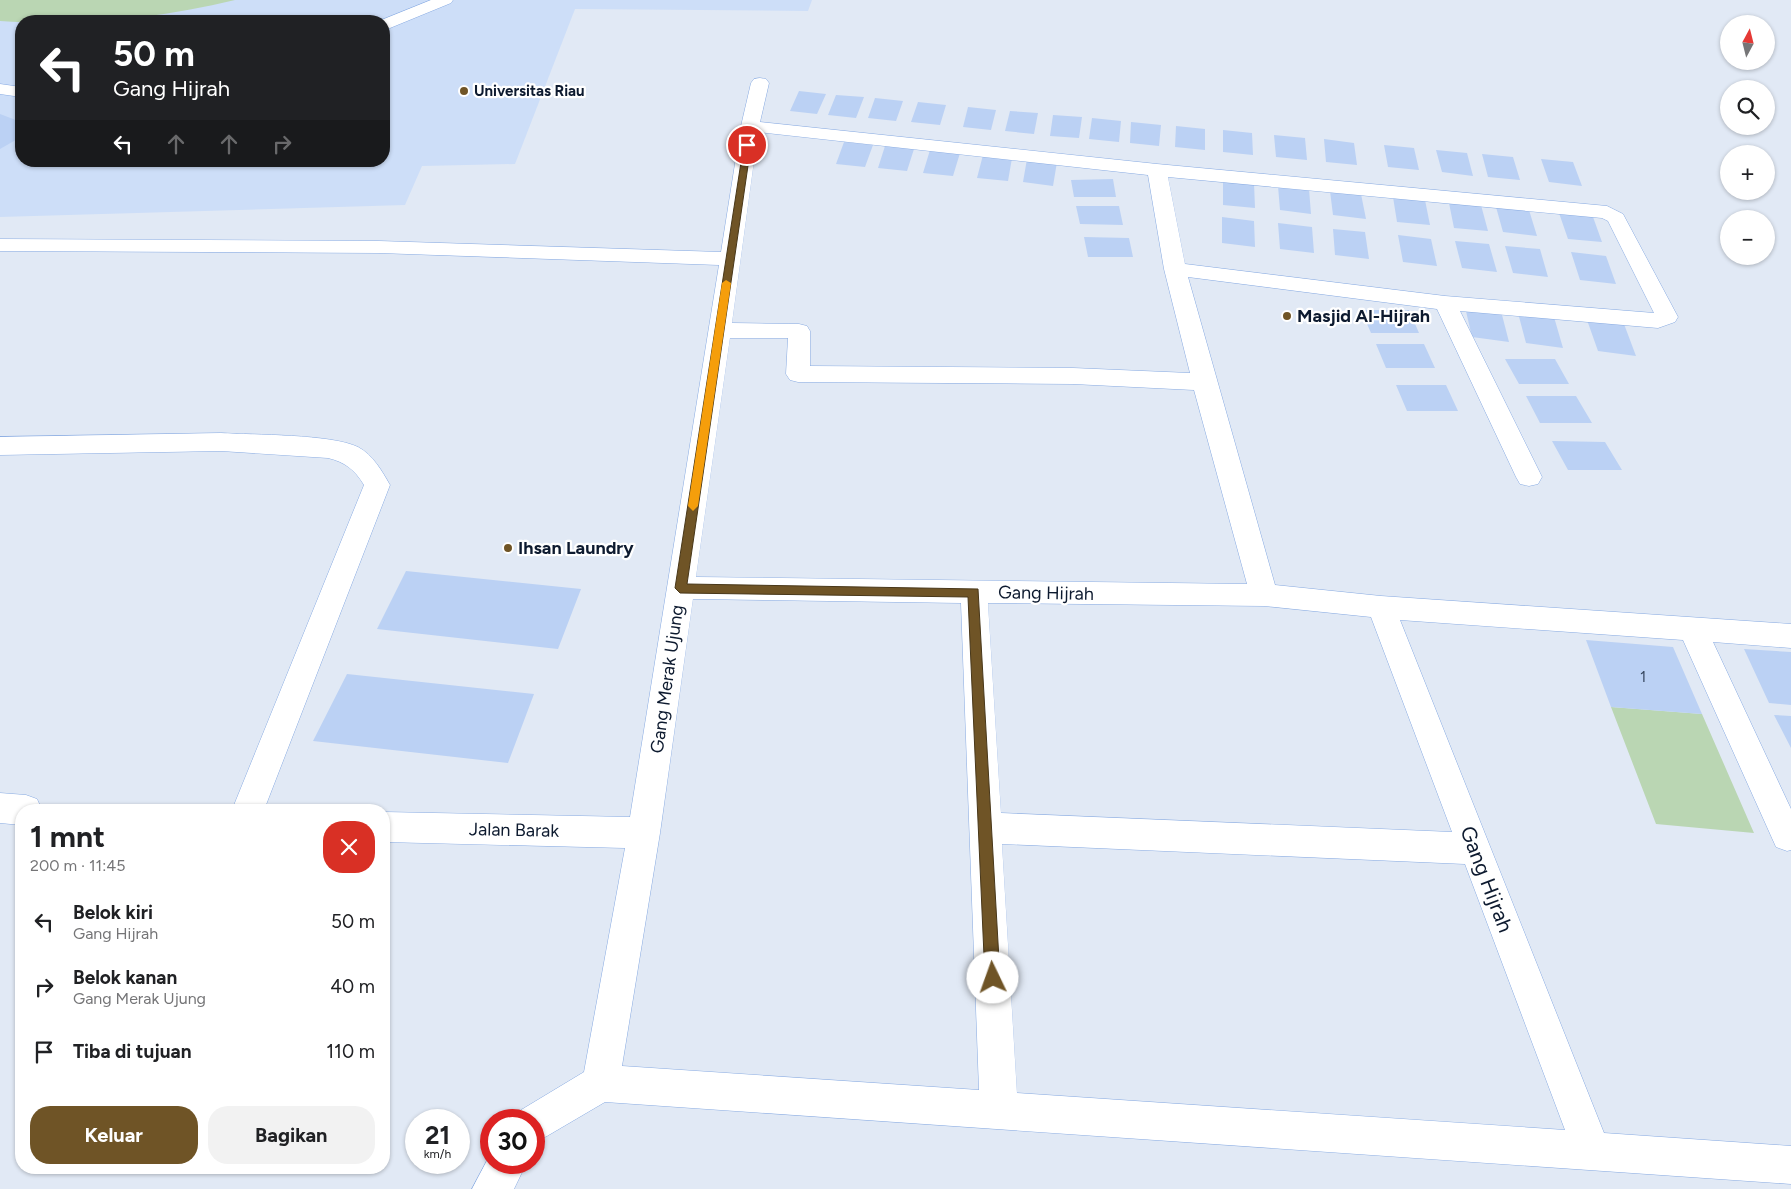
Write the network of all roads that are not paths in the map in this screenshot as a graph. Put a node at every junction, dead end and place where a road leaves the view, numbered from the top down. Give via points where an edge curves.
1 (445, 0) edge
2 (390, 23) edge
3 (760, 83) dead end
4 (0, 89) edge
5 (15, 91) edge
6 (750, 126) junction
7 (1157, 170) junction
8 (0, 245) edge
9 (729, 259) junction
10 (1175, 269) junction
11 (1445, 303) junction
12 (720, 330) junction
13 (1204, 382) junction
14 (0, 446) edge
15 (1528, 477) dead end
16 (680, 588) junction
17 (974, 592) junction
18 (1264, 595) junction
19 (1381, 607) junction
20 (1692, 630) junction
21 (1791, 636) edge
22 (250, 804) edge
23 (0, 808) edge
24 (15, 809) edge
25 (390, 827) edge
26 (985, 828) junction
27 (644, 833) junction
28 (1787, 836) dead end
29 (1475, 849) junction
30 (600, 1083) junction
31 (999, 1110) junction
32 (545, 1116) edge
33 (1592, 1150) junction
34 (1791, 1165) edge
35 (501, 1174) edge
36 (492, 1189) edge

1 - 2 street
3 - 6 street, Gang Merak Ujung
4 - 5 street
6 - 7 street
6 - 9 street, Gang Merak Ujung
7 - 10 street
7 - 11 street via 1607,212 1616,218 1667,318 1658,320
8 - 9 street via 379,247
9 - 12 street, Gang Merak Ujung
10 - 11 street
10 - 13 street
11 - 15 street
12 - 13 street via 799,331 798,374 1073,376
12 - 16 street, Gang Merak Ujung
13 - 18 street
14 - 22 street via 220,442 350,454 366,466 377,485
16 - 17 street, Gang Hijrah
16 - 27 street, Gang Merak Ujung
17 - 18 street, Gang Hijrah
17 - 26 street
18 - 19 street, Gang Hijrah
19 - 20 street, Gang Hijrah
19 - 29 street, Gang Hijrah
20 - 21 street, Gang Hijrah
20 - 28 street
23 - 24 street
25 - 27 street, Jalan Barak
26 - 29 street
26 - 31 street
27 - 30 street, Gang Merak Ujung
29 - 33 street, Gang Hijrah
30 - 31 street
30 - 32 street
31 - 33 street
33 - 34 street
35 - 36 street

